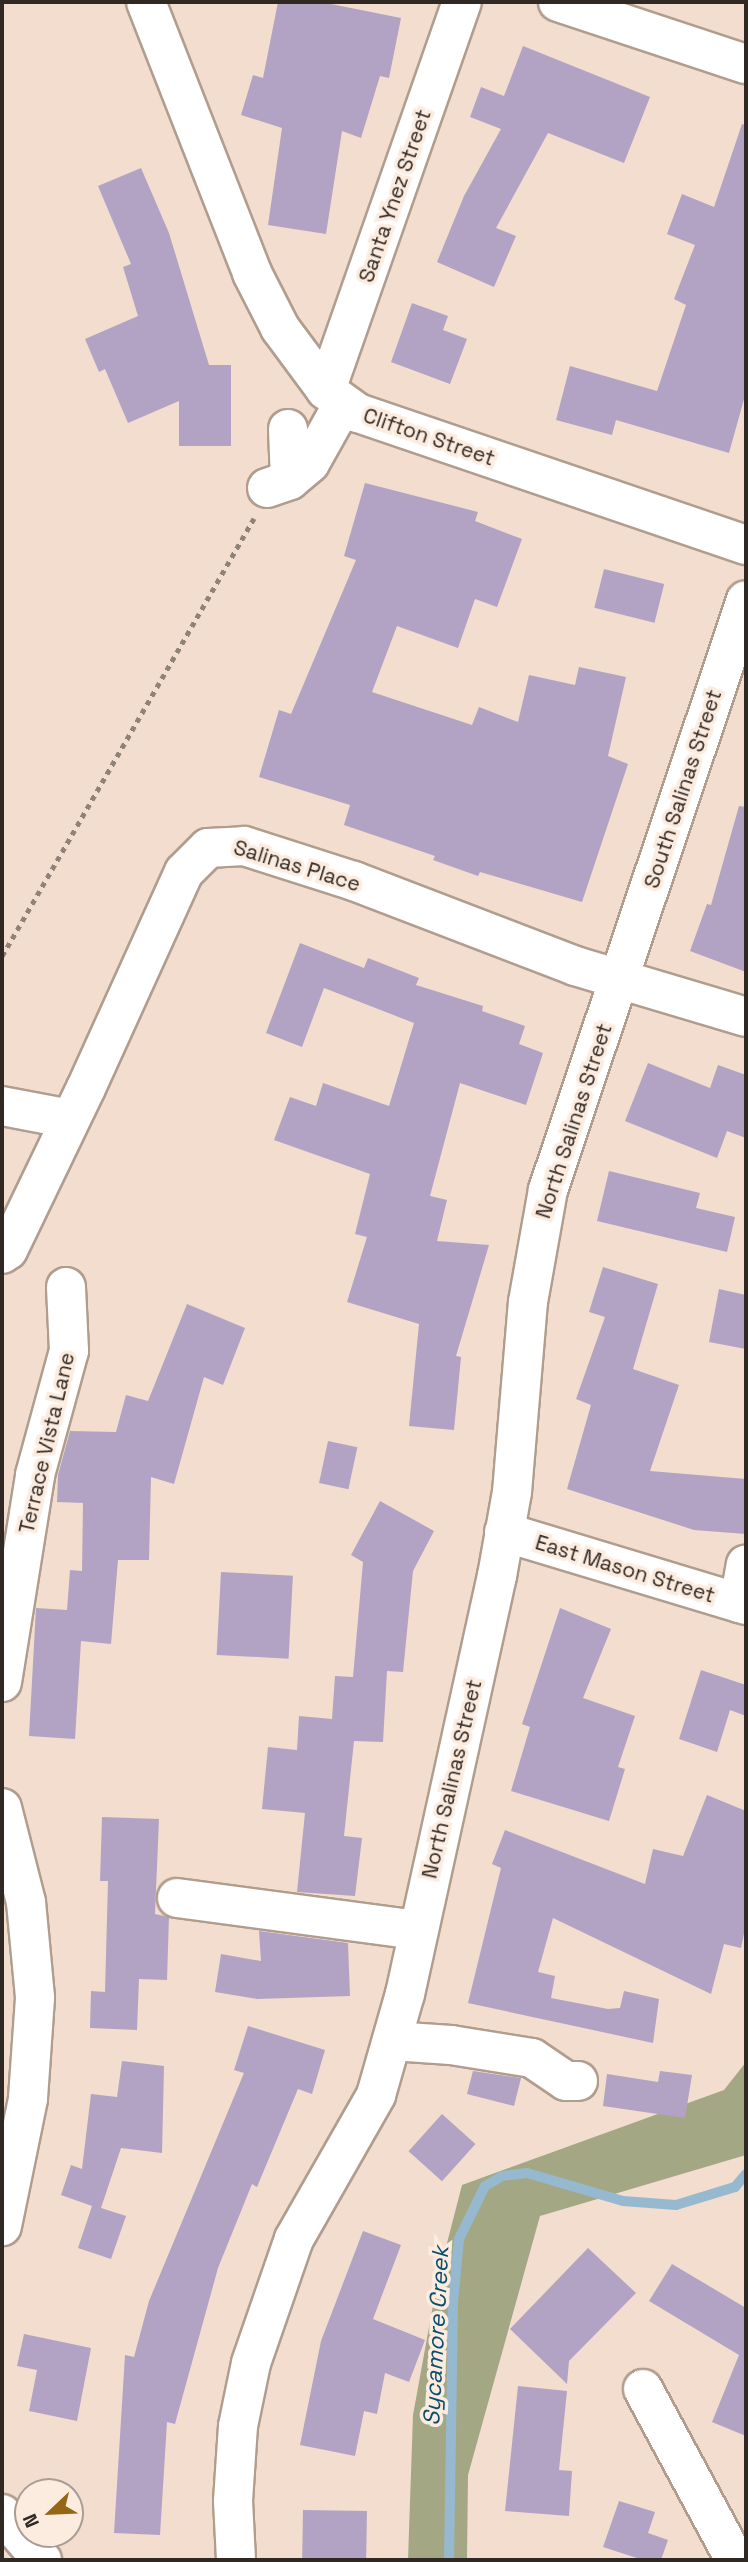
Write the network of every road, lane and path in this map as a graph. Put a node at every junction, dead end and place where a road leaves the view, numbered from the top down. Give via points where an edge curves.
1 (146, 2) edge
2 (462, 2) edge
3 (558, 2) edge
4 (746, 64) edge
5 (335, 397) junction
6 (288, 429) dead end
7 (279, 484) junction
8 (746, 545) edge
9 (746, 600) edge
10 (2, 956) edge
11 (620, 979) junction
12 (746, 1017) edge
13 (2, 1106) edge
14 (70, 1119) junction
15 (2, 1254) edge
16 (66, 1287) dead end
17 (503, 1532) junction
18 (746, 1565) edge
19 (742, 1604) edge
20 (2, 1682) edge
21 (2, 1808) edge
22 (177, 1898) dead end
23 (418, 1930) junction
24 (392, 2041) junction
25 (578, 2081) dead end
26 (2, 2225) edge
27 (643, 2389) dead end
28 (2, 2514) edge
29 (42, 2560) edge
30 (236, 2560) edge
31 (736, 2560) edge

1 - 5 street via 252,273 280,328
2 - 5 street, Santa Ynez Street
3 - 4 street
5 - 7 street, Santa Ynez Street via 310,463
5 - 8 street, Clifton Street
6 - 7 street
7 - 10 path
9 - 11 street, South Salinas Street
11 - 12 street, Salinas Place
11 - 14 street, Salinas Place via 354,881 244,846 208,848 184,872
11 - 17 street, North Salinas Street via 539,1227 512,1492
13 - 14 street
14 - 15 street, Salinas Place
16 - 20 street, Terrace Vista Lane via 69,1352 35,1475
17 - 19 street, East Mason Street
17 - 23 street, North Salinas Street
18 - 19 street
21 - 26 street via 26,1902 35,1998 28,2099
22 - 23 street
23 - 24 street, North Salinas Street
24 - 25 street via 533,2058 566,2081
24 - 30 street, North Salinas Street via 376,2095 294,2239 250,2363 238,2426 233,2501
27 - 31 street
28 - 29 street

